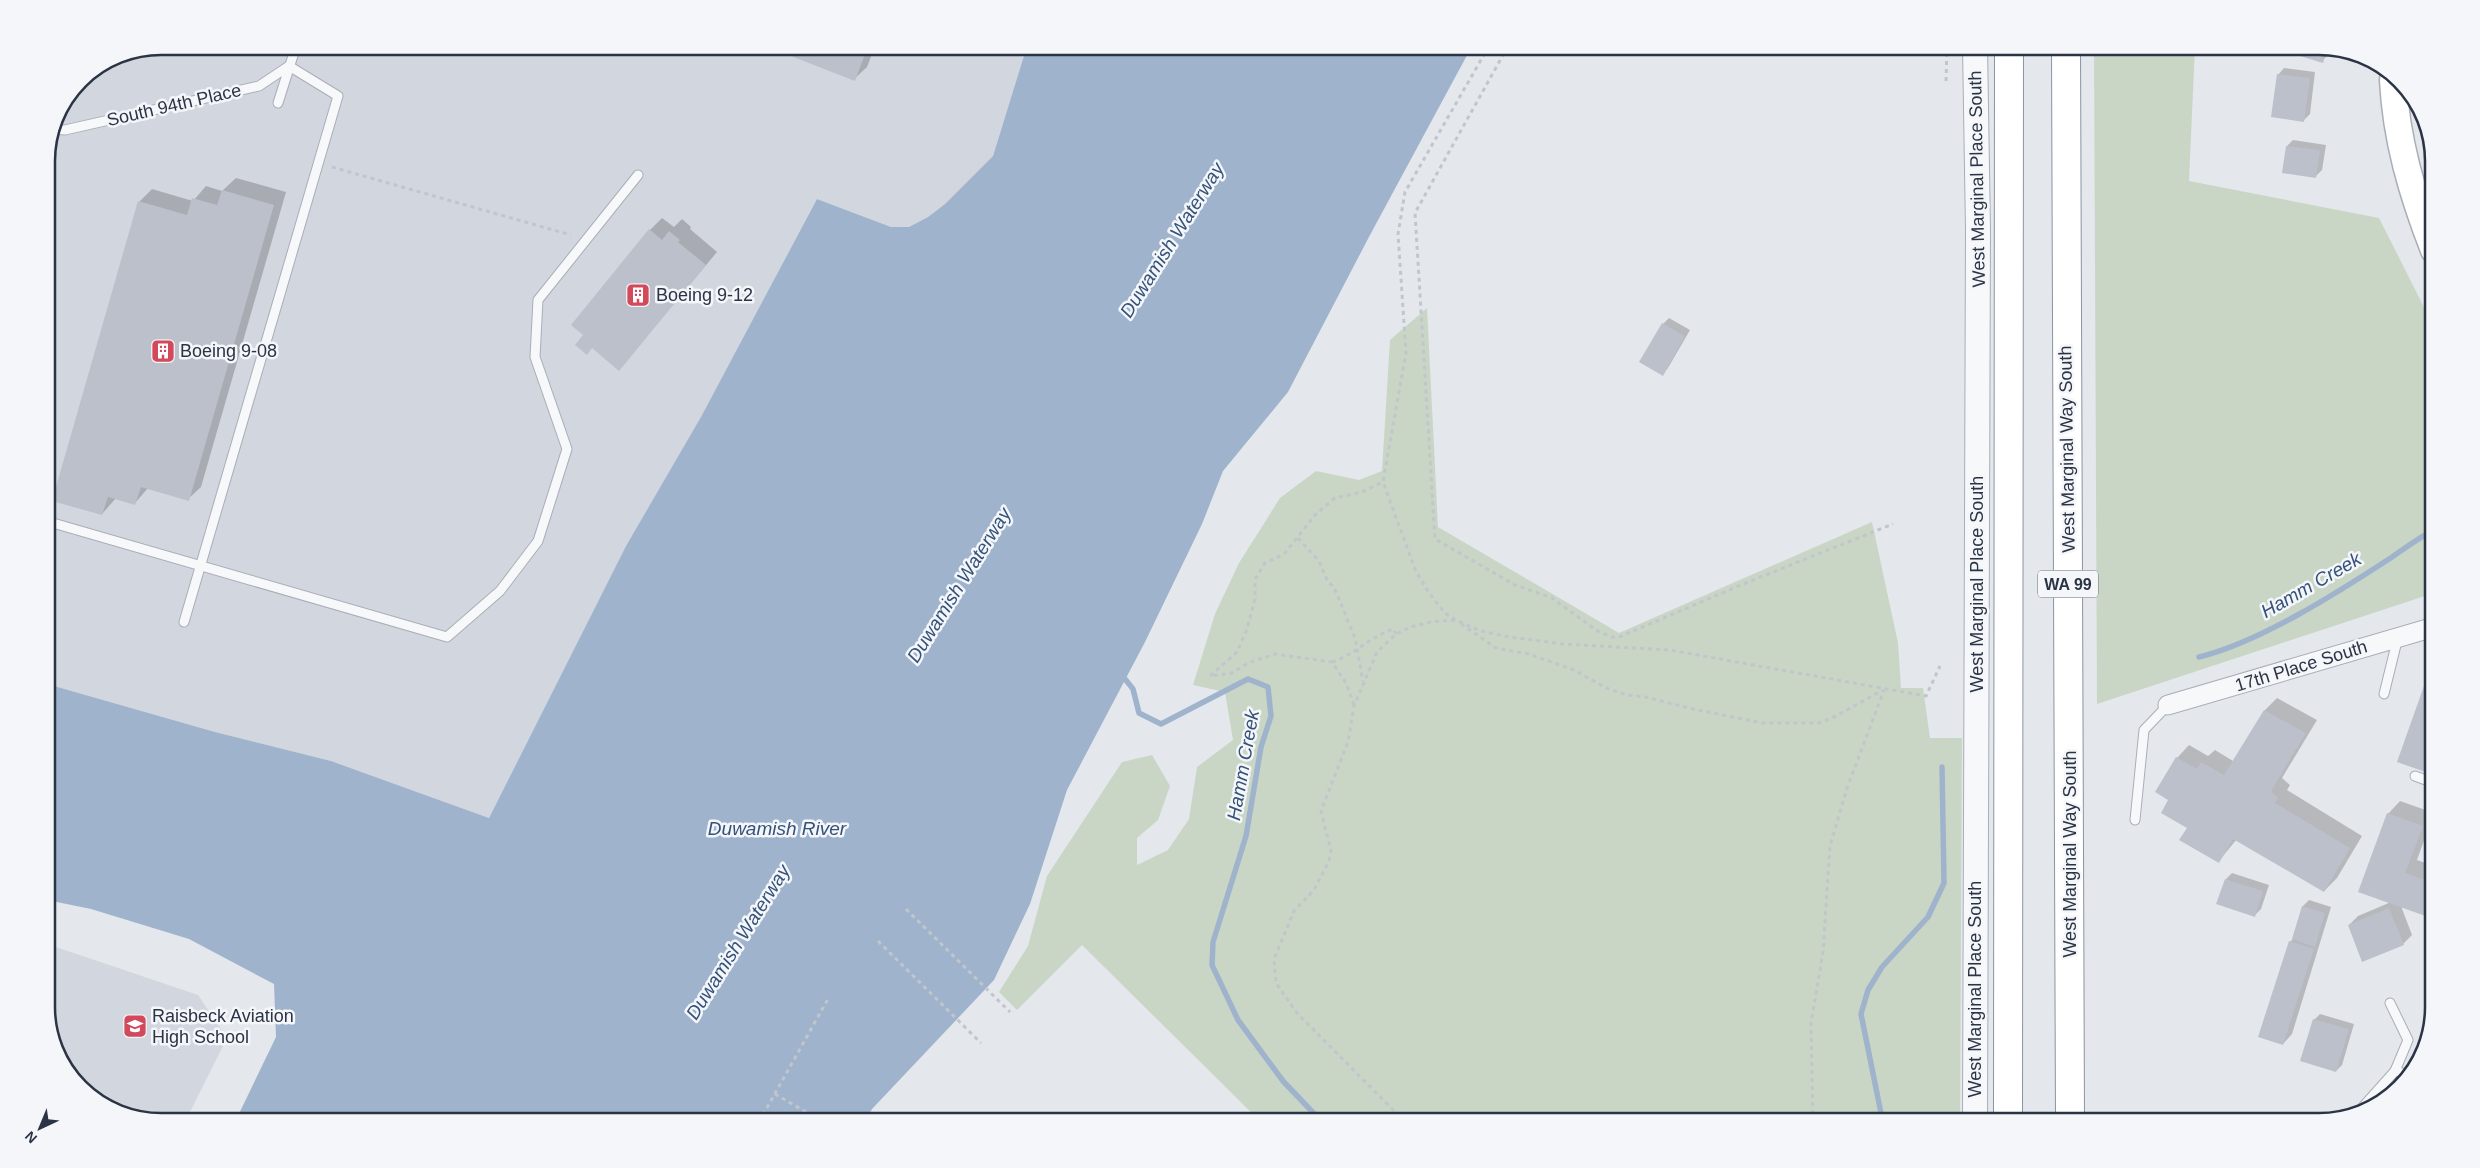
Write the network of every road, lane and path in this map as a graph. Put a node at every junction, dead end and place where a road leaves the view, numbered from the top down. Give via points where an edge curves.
1 (293, 55) edge
2 (1484, 55) edge
3 (1503, 55) edge
4 (1946, 55) edge
5 (1975, 55) edge
6 (2009, 55) edge
7 (2066, 55) edge
8 (289, 66) junction
9 (1946, 81) dead end
10 (2394, 86) edge
11 (278, 103) dead end
12 (60, 130) edge
13 (318, 163) junction
14 (638, 175) dead end
15 (2425, 218) edge
16 (586, 240) junction
17 (1384, 482) junction
18 (55, 524) edge
19 (1893, 524) dead end
20 (1298, 538) junction
21 (200, 565) junction
22 (1455, 620) junction
23 (184, 622) dead end
24 (2425, 630) edge
25 (1396, 634) junction
26 (2398, 637) junction
27 (1357, 648) junction
28 (1332, 662) junction
29 (1940, 666) dead end
30 (1363, 682) junction
31 (1884, 689) junction
32 (2384, 694) dead end
33 (2168, 705) joint
34 (1354, 706) junction
35 (2415, 776) dead end
36 (2425, 780) edge
37 (2135, 820) dead end
38 (906, 908) dead end
39 (878, 941) dead end
40 (828, 999) dead end
41 (2390, 1003) dead end
42 (1010, 1012) dead end
43 (980, 1043) dead end
44 (2395, 1071) junction
45 (2402, 1073) edge
46 (775, 1094) junction
47 (2369, 1100) edge
48 (764, 1113) edge
49 (807, 1113) edge
50 (1396, 1113) edge
51 (1812, 1113) edge
52 (1975, 1113) edge
53 (2008, 1113) edge
54 (2070, 1113) edge

1 - 8 lane
2 - 17 path via 1405,192 1398,234 1406,353
3 - 19 path via 1415,213 1435,539 1514,585 1552,598 1596,630 1619,637
4 - 9 path
5 - 52 street, West Marginal Place South via 1978,239
6 - 53 highway
7 - 54 highway, West Marginal Way South / WA 99
8 - 11 lane
8 - 12 lane, South 94th Place via 259,86
8 - 13 lane via 338,96
10 - 15 main road via 2398,127 2408,176
13 - 16 path
13 - 21 lane
14 - 16 lane
16 - 21 lane via 538,300 535,357 567,449 538,542 500,590 447,637
17 - 20 path via 1362,492 1335,498 1316,514
17 - 22 path via 1419,576 1437,604
18 - 21 lane
20 - 27 path via 1319,562 1328,582 1334,587
20 - 28 path via 1284,554 1265,562 1255,579 1247,629 1237,652 1210,676 1232,673 1248,663 1275,654
21 - 23 lane
22 - 25 path via 1430,622
22 - 31 path via 1481,632 1509,637 1563,644 1670,650
22 - 31 path via 1496,648 1529,654 1574,670 1606,688 1753,721 1819,723
24 - 26 street, 17th Place South
25 - 27 path via 1393,629
25 - 30 path via 1377,652
26 - 32 lane
26 - 33 street, 17th Place South
27 - 28 path
27 - 30 path
28 - 34 path via 1346,683
29 - 31 path via 1926,696
30 - 34 path
31 - 51 path via 1847,788 1830,846 1824,952 1811,1024
33 - 37 lane via 2144,730
34 - 50 path via 1348,742 1321,812 1331,851 1329,861 1314,890 1300,903 1286,926 1277,949 1274,972 1276,983 1304,1020
35 - 36 lane
38 - 42 path
39 - 43 path
40 - 46 path
41 - 44 lane via 2408,1040
44 - 45 lane
44 - 47 lane
46 - 48 path
46 - 49 path

